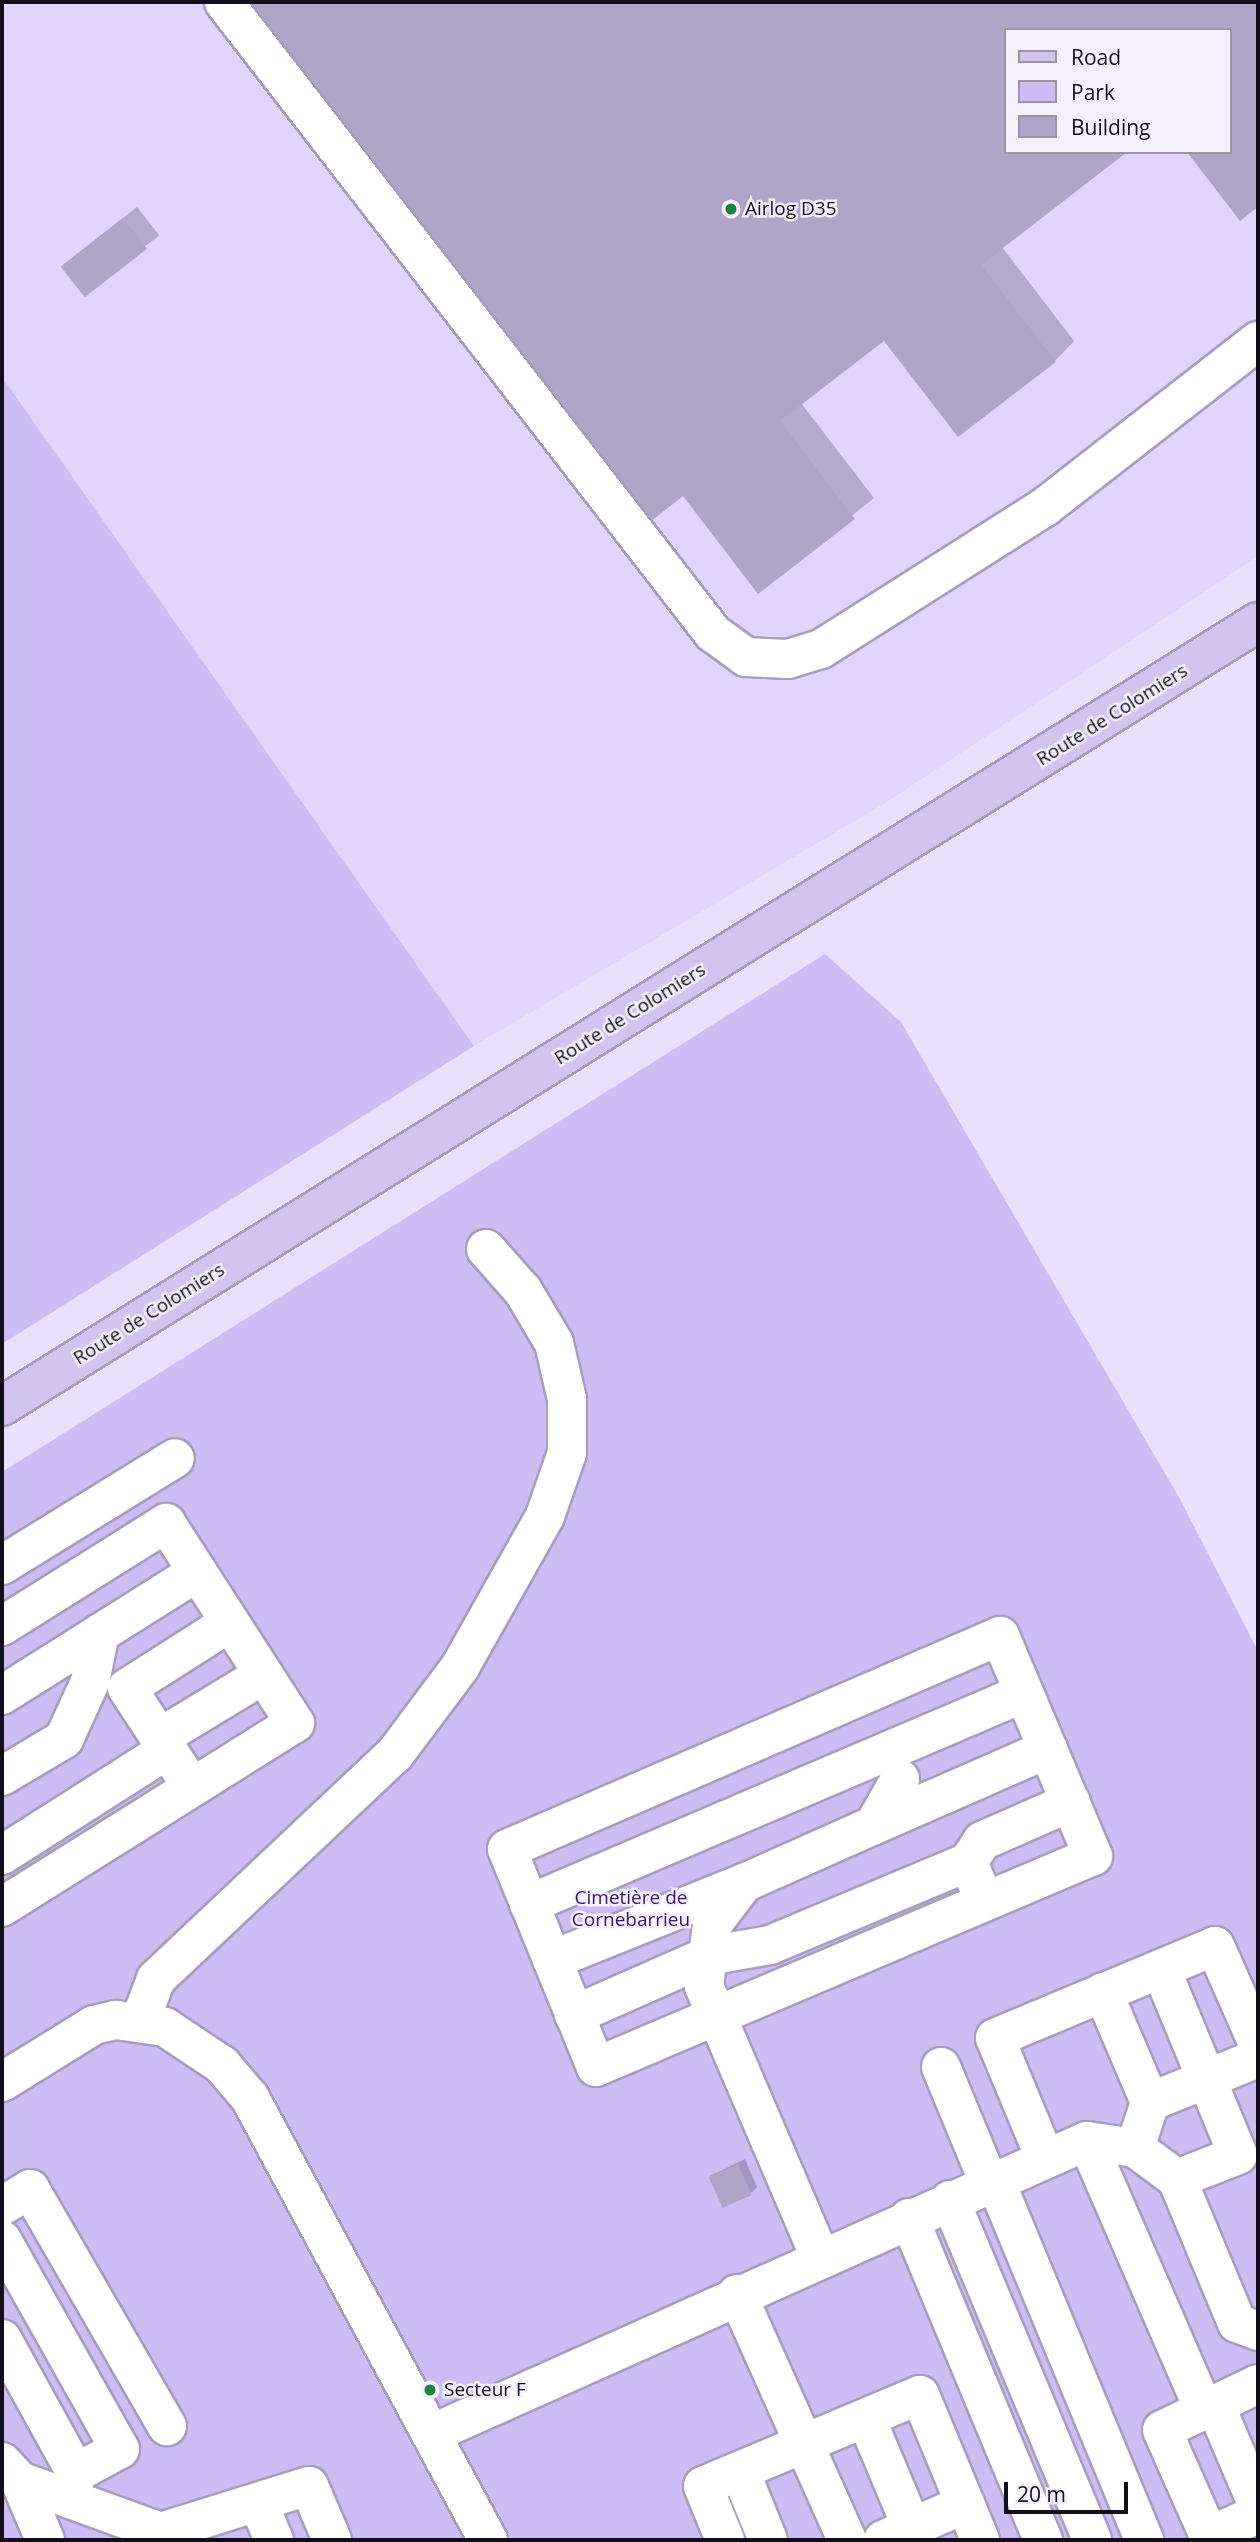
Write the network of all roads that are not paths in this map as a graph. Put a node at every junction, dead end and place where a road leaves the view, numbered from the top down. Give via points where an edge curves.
1 (224, 2) edge
2 (1258, 341) edge
3 (1258, 622) edge
4 (486, 1249) dead end
5 (2, 1406) edge
6 (175, 1458) dead end
7 (2, 1565) edge
8 (197, 1572) junction
9 (229, 1623) junction
10 (2, 1626) edge
11 (100, 1633) junction
12 (33, 1675) junction
13 (263, 1675) junction
14 (109, 1685) junction
15 (1024, 1693) junction
16 (2, 1695) edge
17 (163, 1744) junction
18 (1048, 1749) junction
19 (2, 1776) edge
20 (900, 1779) dead end
21 (192, 1787) junction
22 (1071, 1802) junction
23 (874, 1825) junction
24 (2, 1855) edge
25 (968, 1862) junction
26 (744, 1884) junction
27 (985, 1902) junction
28 (529, 1904) junction
29 (2, 1905) edge
30 (708, 1956) junction
31 (552, 1959) junction
32 (1161, 1969) junction
33 (1103, 1992) junction
34 (574, 2015) junction
35 (718, 2017) junction
36 (140, 2021) junction
37 (1258, 2044) edge
38 (1258, 2058) edge
39 (940, 2067) dead end
40 (1206, 2079) junction
41 (2, 2082) edge
42 (1150, 2102) junction
43 (1087, 2141) junction
44 (1135, 2148) junction
45 (1045, 2158) junction
46 (1177, 2179) junction
47 (992, 2181) junction
48 (950, 2200) junction
49 (2, 2206) edge
50 (909, 2218) junction
51 (2, 2240) edge
52 (820, 2257) junction
53 (737, 2294) junction
54 (1258, 2331) edge
55 (2, 2339) edge
56 (1258, 2384) edge
57 (1209, 2408) junction
58 (866, 2418) junction
59 (167, 2426) dead end
60 (431, 2434) junction
61 (805, 2444) junction
62 (11, 2471) edge
63 (740, 2471) junction
64 (258, 2503) junction
65 (965, 2504) junction
66 (87, 2505) edge
67 (1258, 2506) edge
68 (1258, 2514) edge
69 (214, 2529) edge
70 (163, 2536) edge
71 (904, 2536) edge
72 (46, 2540) edge
73 (274, 2540) edge
74 (332, 2540) edge
75 (488, 2540) edge
76 (725, 2540) edge
77 (768, 2540) edge
78 (847, 2540) edge
79 (980, 2540) edge
80 (1043, 2540) edge
81 (1092, 2540) edge
82 (1144, 2540) edge

1 - 2 lane via 713,633 747,657 788,659 821,649 1046,506
3 - 5 main road, Route de Colomiers
4 - 36 lane via 523,1292 554,1343 567,1399 567,1453 545,1516 460,1667 395,1754 156,1979
6 - 7 lane
8 - 9 lane
8 - 10 lane via 166,1523
8 - 11 lane
9 - 13 lane
9 - 14 lane
11 - 12 lane
11 - 14 lane
12 - 14 lane
12 - 16 lane
13 - 17 lane
13 - 21 lane via 295,1723
14 - 17 lane
14 - 19 lane via 64,1739
15 - 18 lane
15 - 28 lane
15 - 28 lane via 1000,1636 506,1849
17 - 21 lane
17 - 24 lane
18 - 22 lane
18 - 23 lane
20 - 23 lane
21 - 29 lane
22 - 25 lane via 982,1841
22 - 27 lane via 1093,1856
23 - 26 lane
25 - 27 lane
25 - 30 lane via 769,1945
26 - 30 lane via 712,1925
26 - 31 lane
27 - 35 lane
28 - 31 lane
30 - 34 lane
30 - 35 lane via 704,1986
31 - 34 lane
32 - 33 lane
32 - 37 lane via 1215,1946
32 - 40 lane
33 - 42 lane
33 - 45 lane via 995,2038
34 - 35 lane via 596,2067
35 - 52 lane
36 - 41 lane via 94,2025
36 - 60 lane via 189,2040 250,2098
38 - 40 lane
39 - 47 lane
40 - 42 lane
40 - 46 lane via 1238,2155
42 - 44 lane
43 - 44 lane
43 - 45 lane
43 - 57 lane
44 - 46 lane
45 - 47 lane
46 - 54 lane via 1237,2323
47 - 48 lane
47 - 82 lane
48 - 50 lane
48 - 81 lane
49 - 59 lane via 30,2189
50 - 52 lane
50 - 80 lane
51 - 66 lane via 120,2449
52 - 53 lane
53 - 60 lane
53 - 61 lane
55 - 66 lane
56 - 57 lane
57 - 67 lane
57 - 68 lane via 1162,2430 1209,2536
58 - 61 lane
58 - 65 lane via 920,2395
58 - 71 lane
60 - 75 lane
61 - 63 lane
61 - 78 lane
62 - 66 lane
62 - 72 lane
63 - 76 lane via 703,2486
63 - 77 lane
64 - 69 lane
64 - 73 lane
64 - 74 lane via 310,2486
65 - 71 lane
65 - 79 lane
66 - 70 lane
69 - 70 lane

